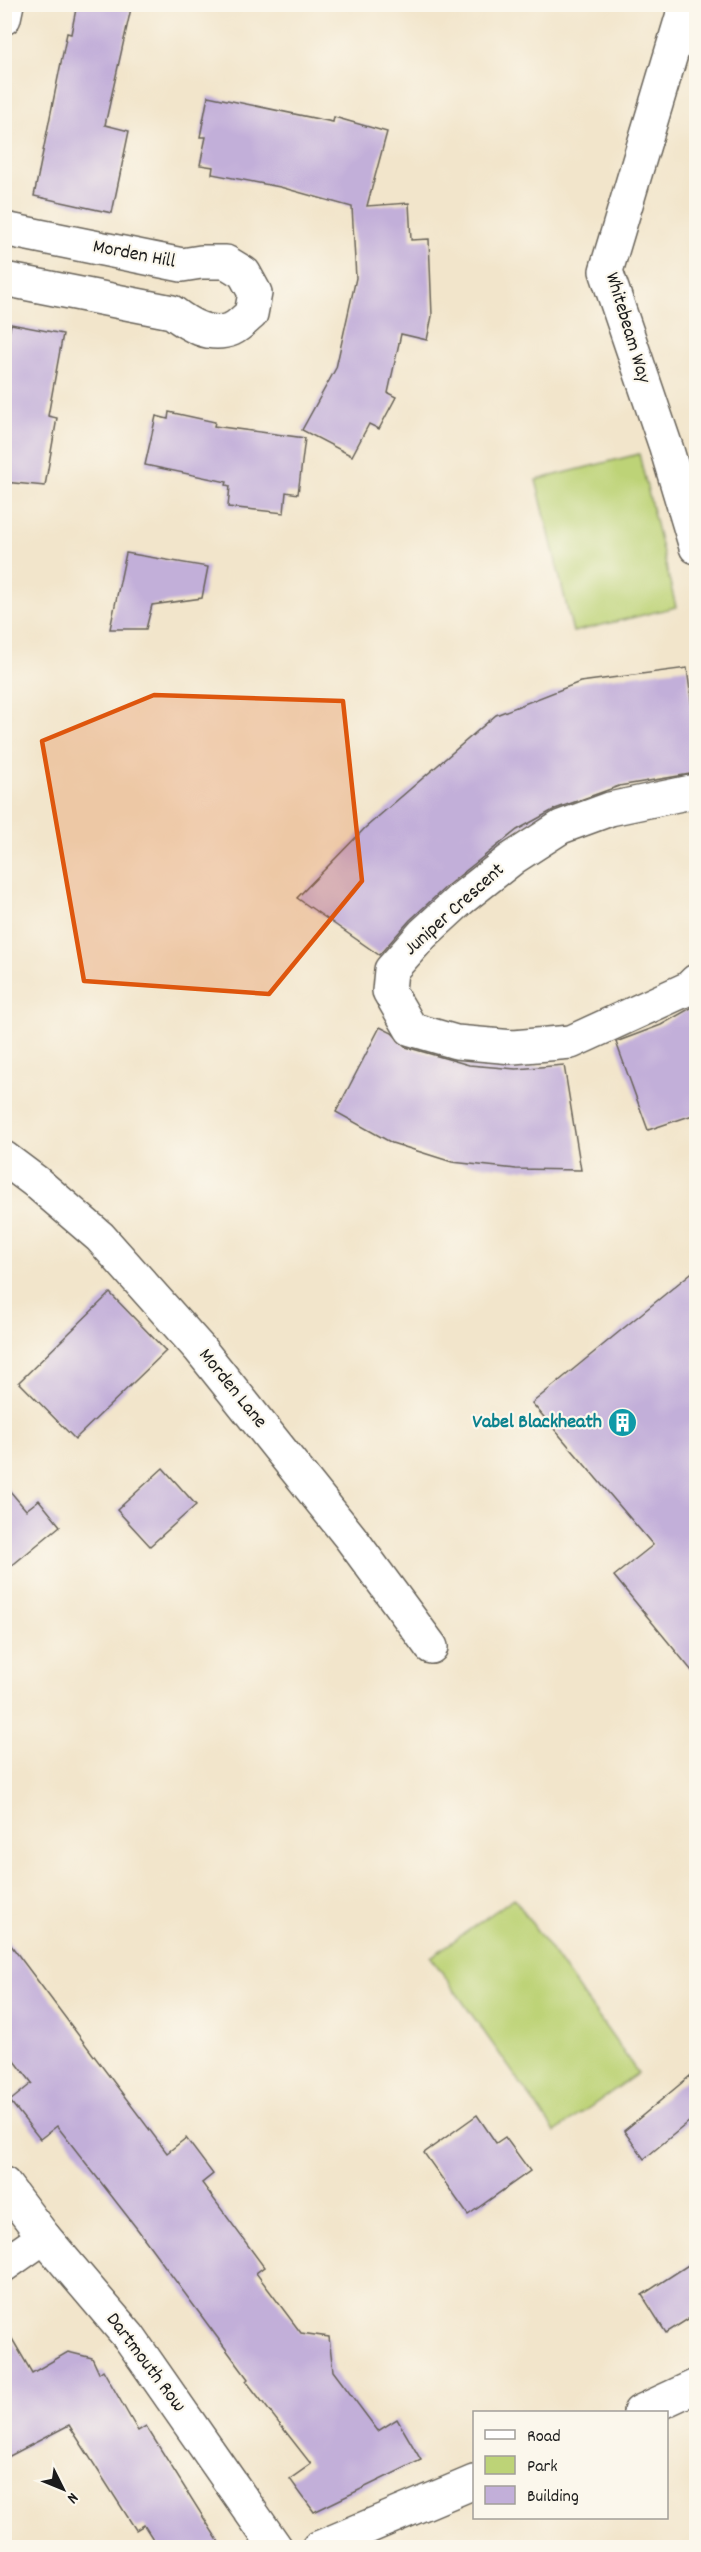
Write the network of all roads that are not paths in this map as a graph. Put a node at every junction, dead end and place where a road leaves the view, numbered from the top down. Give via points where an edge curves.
1 (7, 4) edge
2 (686, 4) edge
3 (4, 18) edge
4 (4, 230) edge
5 (4, 279) edge
6 (696, 547) edge
7 (696, 791) edge
8 (696, 981) edge
9 (4, 1158) edge
10 (431, 1647) dead end
11 (4, 2184) edge
12 (44, 2237) junction
13 (4, 2265) edge
14 (696, 2386) edge
15 (642, 2411) edge
16 (473, 2482) edge
17 (276, 2547) edge
18 (318, 2547) edge

1 - 3 street
2 - 6 street, Whitebeam Way via 606,271
4 - 5 street, Morden Hill via 182,265 226,262 244,273 255,293 251,315 233,329 212,333 188,325 172,312
7 - 8 street, Juniper Crescent via 610,809 561,827 513,858 423,933 391,970 388,992 411,1029 456,1042 513,1047 571,1042 689,988
9 - 10 street, Morden Lane via 100,1237 199,1348 350,1537
11 - 12 street, Dartmouth Row
12 - 13 street
12 - 17 street, Dartmouth Row via 129,2337
14 - 15 street
16 - 18 street

